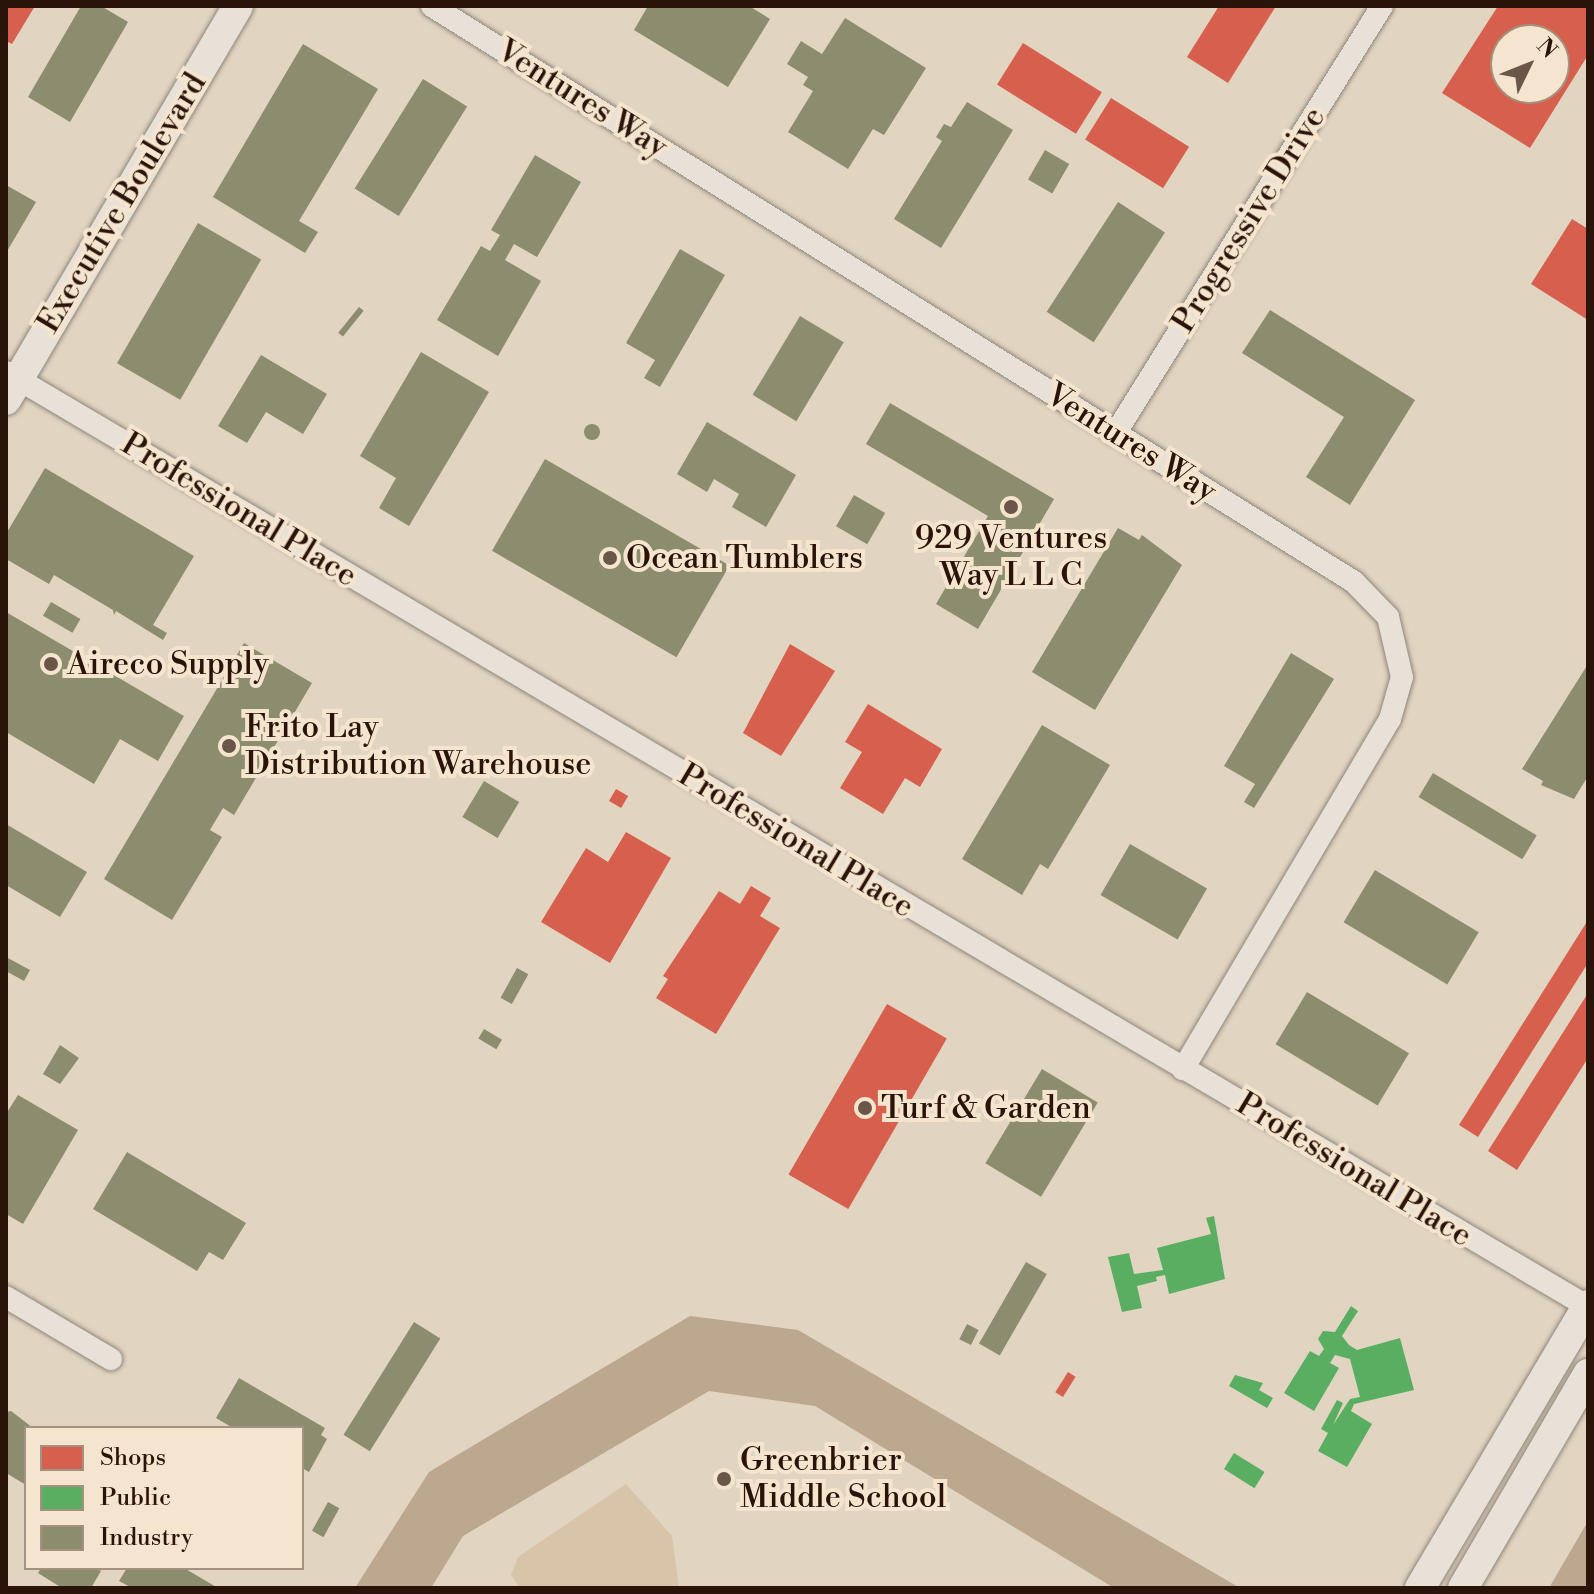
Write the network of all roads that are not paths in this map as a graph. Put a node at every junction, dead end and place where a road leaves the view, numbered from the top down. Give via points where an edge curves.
1 (238, 6) edge
2 (432, 6) edge
3 (1382, 6) edge
4 (10, 384) edge
5 (1115, 434) junction
6 (1183, 1069) junction
7 (6, 1297) edge
8 (1588, 1306) edge
9 (111, 1359) dead end
10 (1588, 1374) edge
11 (1420, 1588) edge
12 (1463, 1588) edge

1 - 4 main road, Executive Boulevard
2 - 5 street, Ventures Way
3 - 5 street, Progressive Drive
4 - 6 street, Professional Place
5 - 6 street, Ventures Way via 1354,582 1388,617 1400,658 1398,698 1390,719
6 - 8 street, Professional Place
7 - 9 street
8 - 11 main road
10 - 12 main road

